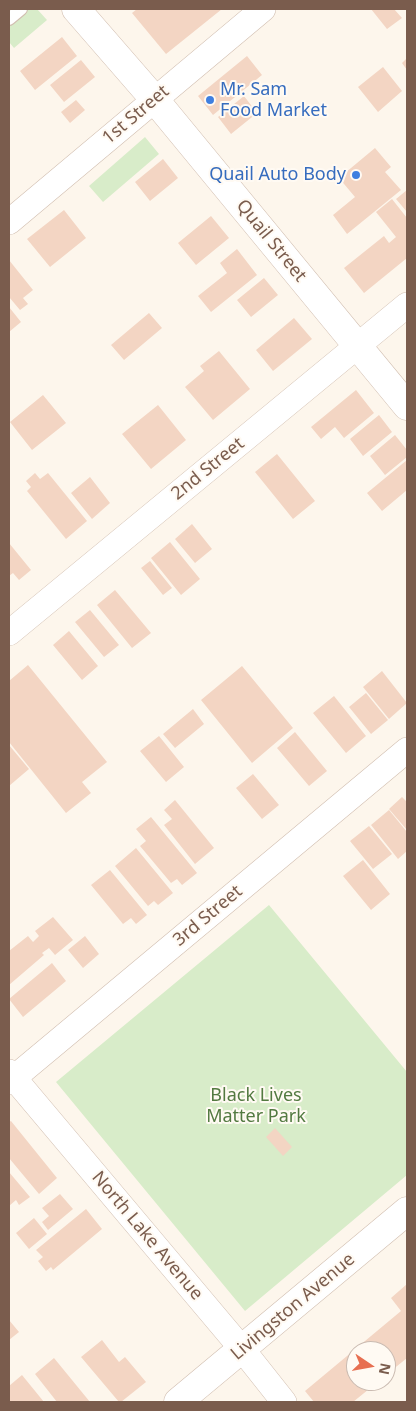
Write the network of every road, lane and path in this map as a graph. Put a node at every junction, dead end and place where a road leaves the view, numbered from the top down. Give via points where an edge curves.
1 (21, 9) edge
2 (76, 9) edge
3 (263, 9) edge
4 (9, 19) edge
5 (155, 100) junction
6 (9, 222) edge
7 (407, 305) edge
8 (358, 346) junction
9 (407, 406) edge
10 (9, 634) edge
11 (407, 750) edge
12 (10, 1077) edge
13 (407, 1211) edge
14 (242, 1349) junction
15 (178, 1402) edge
16 (284, 1402) edge

1 - 4 lane
2 - 5 street, Quail Street
3 - 5 street, 1st Street
5 - 6 street, 1st Street
5 - 8 street, Quail Street
7 - 8 street, 2nd Street
8 - 9 street, Quail Street
8 - 10 street, 2nd Street
11 - 12 street, 3rd Street
12 - 14 street, North Lake Avenue
13 - 14 street, Livingston Avenue
14 - 15 street, Livingston Avenue
14 - 16 street, North Lake Avenue

